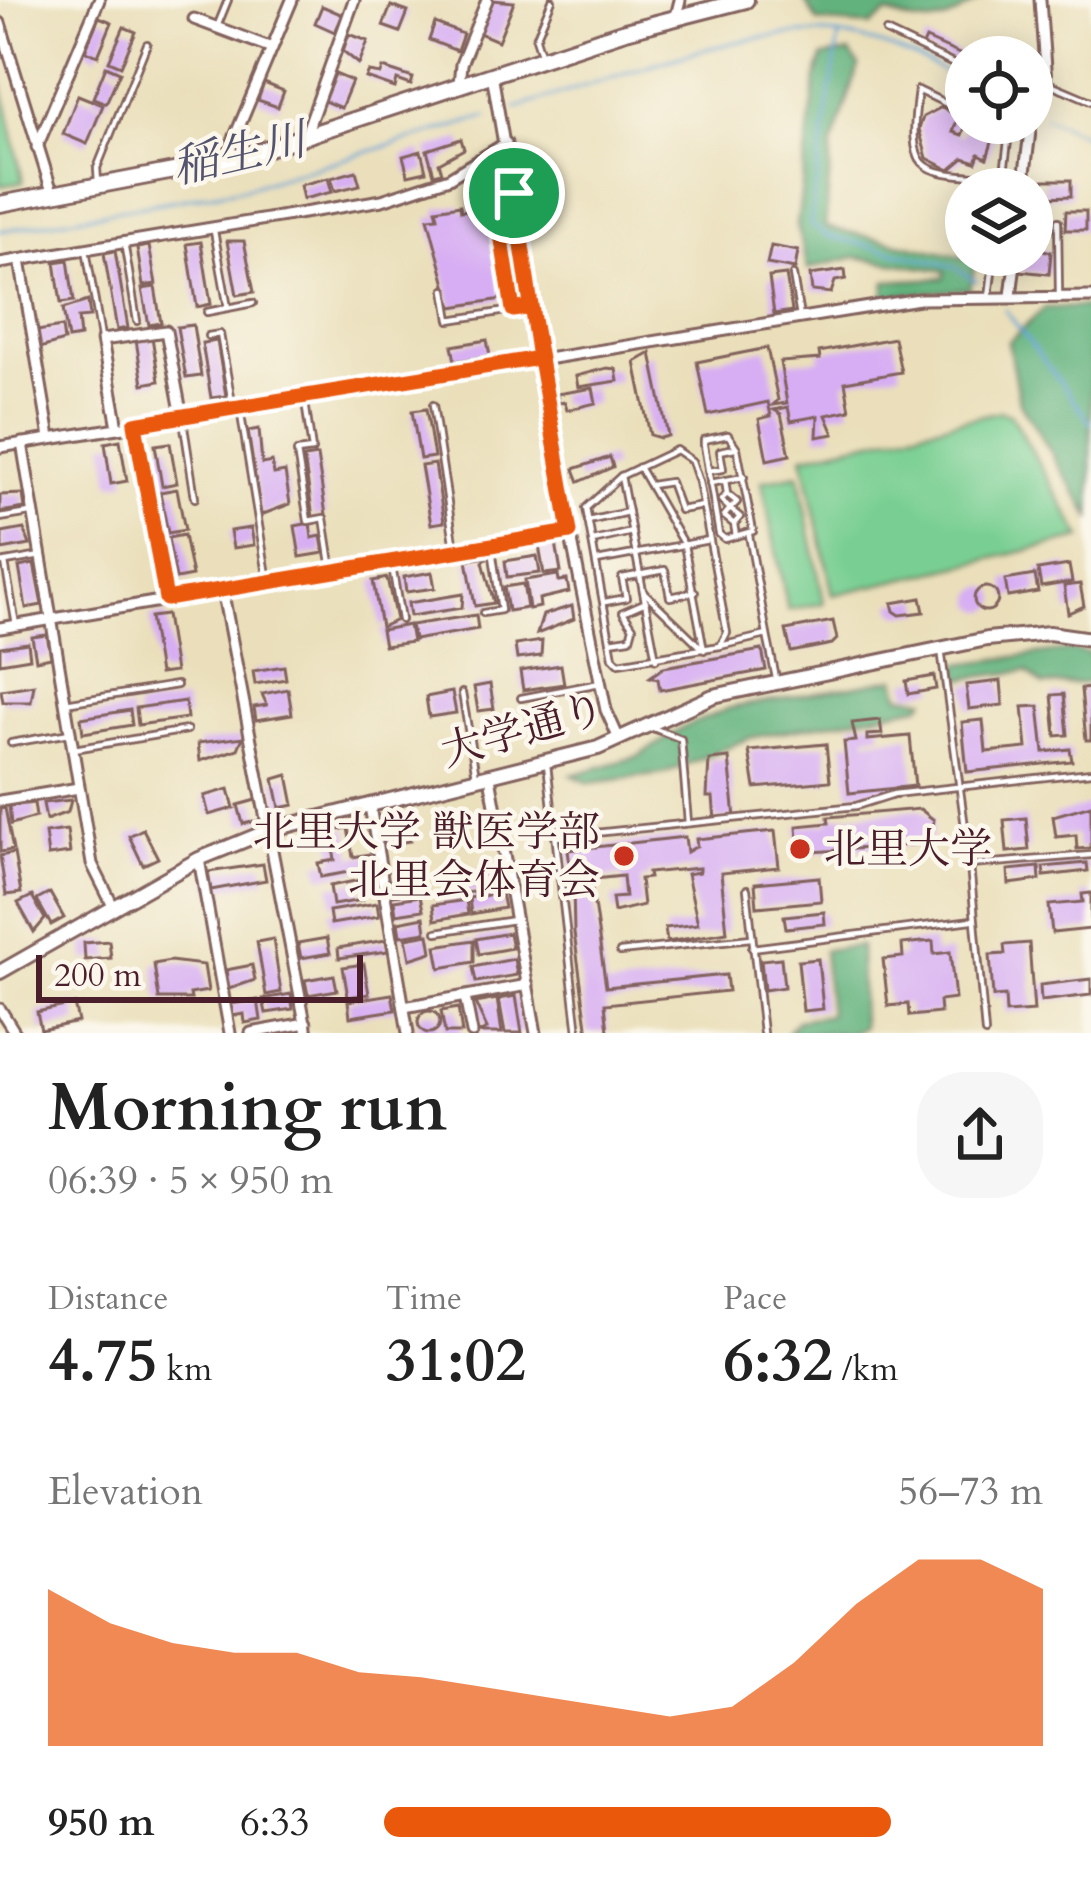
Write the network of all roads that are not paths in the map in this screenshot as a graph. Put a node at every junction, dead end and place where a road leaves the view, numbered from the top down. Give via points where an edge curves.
1 (99, 0) edge
2 (227, 0) edge
3 (292, 0) edge
4 (354, 0) edge
5 (487, 0) edge
6 (552, 0) edge
7 (746, 0) edge
8 (1040, 0) edge
9 (678, 8) edge
10 (194, 19) dead end
11 (0, 23) edge
12 (217, 27) junction
13 (886, 32) dead end
14 (1043, 36) edge
15 (147, 44) dead end
16 (272, 48) junction
17 (543, 57) junction
18 (945, 60) edge
19 (492, 74) junction
20 (459, 85) junction
21 (1053, 85) edge
22 (1091, 101) edge
23 (945, 103) edge
24 (311, 136) junction
25 (506, 143) junction
26 (38, 147) junction
27 (232, 160) junction
28 (945, 172) edge
29 (98, 188) junction
30 (514, 193) junction
31 (53, 195) junction
32 (0, 204) edge
33 (1058, 221) dead end
34 (214, 228) junction
35 (124, 242) junction
36 (86, 249) junction
37 (20, 260) junction
38 (0, 263) edge
39 (793, 274) dead end
40 (992, 276) edge
41 (1013, 276) edge
42 (445, 290) dead end
43 (1011, 296) junction
44 (989, 297) junction
45 (1059, 297) junction
46 (1091, 297) edge
47 (253, 303) dead end
48 (531, 307) junction
49 (228, 308) junction
50 (513, 310) junction
51 (207, 312) dead end
52 (800, 317) junction
53 (137, 321) dead end
54 (208, 336) dead end
55 (102, 340) junction
56 (539, 358) junction
57 (304, 396) junction
58 (433, 406) dead end
59 (237, 407) junction
60 (182, 416) junction
61 (135, 424) junction
62 (118, 427) junction
63 (50, 438) junction
64 (22, 443) junction
65 (0, 447) edge
66 (737, 448) junction
67 (639, 466) junction
68 (708, 471) junction
69 (621, 476) junction
70 (744, 477) junction
71 (725, 480) junction
72 (710, 483) junction
73 (650, 485) junction
74 (195, 498) dead end
75 (703, 506) junction
76 (628, 512) junction
77 (33, 513) junction
78 (0, 518) edge
79 (588, 521) junction
80 (570, 532) junction
81 (632, 532) junction
82 (749, 535) junction
83 (736, 538) junction
84 (709, 539) junction
85 (592, 541) junction
86 (491, 544) junction
87 (684, 544) junction
88 (455, 549) junction
89 (635, 554) junction
90 (40, 556) junction
91 (391, 560) junction
92 (597, 561) junction
93 (2, 563) edge
94 (332, 570) junction
95 (640, 575) junction
96 (268, 581) junction
97 (223, 589) junction
98 (644, 592) junction
99 (695, 592) junction
100 (166, 599) junction
101 (605, 602) junction
102 (646, 602) junction
103 (483, 613) dead end
104 (51, 618) junction
105 (401, 620) dead end
106 (16, 625) junction
107 (0, 628) edge
108 (767, 635) junction
109 (1091, 639) edge
110 (610, 641) junction
111 (720, 646) junction
112 (704, 650) junction
113 (941, 650) junction
114 (656, 660) junction
115 (600, 683) junction
116 (777, 683) junction
117 (177, 685) dead end
118 (461, 694) dead end
119 (521, 698) dead end
120 (65, 704) junction
121 (649, 725) junction
122 (187, 730) dead end
123 (70, 734) junction
124 (619, 739) junction
125 (11, 743) dead end
126 (73, 749) junction
127 (547, 762) junction
128 (1091, 772) edge
129 (484, 779) junction
130 (963, 787) junction
131 (79, 788) junction
132 (0, 801) edge
133 (370, 806) junction
134 (688, 826) junction
135 (270, 830) junction
136 (556, 838) junction
137 (1091, 855) edge
138 (199, 859) junction
139 (970, 865) junction
140 (747, 889) dead end
141 (114, 908) junction
142 (516, 920) junction
143 (972, 920) junction
144 (436, 932) dead end
145 (751, 938) junction
146 (752, 948) junction
147 (620, 952) dead end
148 (0, 972) edge
149 (528, 986) junction
150 (465, 997) junction
151 (404, 1007) junction
152 (0, 1010) edge
153 (306, 1028) edge
154 (16, 1033) edge
155 (230, 1033) edge
156 (251, 1033) edge
157 (409, 1033) edge
158 (472, 1033) edge
159 (536, 1033) edge
160 (578, 1033) edge
161 (763, 1033) edge
162 (986, 1033) edge

1 - 26 street
2 - 12 lane
3 - 16 street
4 - 24 street
5 - 20 street
6 - 17 lane via 536,38
7 - 9 main road
8 - 14 street
9 - 17 main road
10 - 12 street
11 - 26 street
12 - 16 street
13 - 18 lane
15 - 29 lane via 97,168
16 - 27 street
17 - 19 main road
19 - 20 main road
19 - 25 street
20 - 24 main road
21 - 22 lane
23 - 28 lane via 917,90 910,146
24 - 27 main road
25 - 30 street
25 - 34 street via 406,193
26 - 31 street
27 - 29 main road
29 - 31 main road
30 - 48 street
30 - 50 lane via 495,196
31 - 32 main road
33 - 45 lane
34 - 35 street
34 - 49 lane
35 - 36 street
35 - 53 lane
36 - 37 street
36 - 55 lane
37 - 38 street
37 - 63 street
39 - 52 lane
40 - 44 lane
41 - 43 street
42 - 50 lane via 450,320
43 - 44 street
43 - 45 street
44 - 52 street
45 - 46 street
47 - 49 lane
48 - 50 lane
48 - 56 street
49 - 51 lane
52 - 56 street
54 - 59 lane via 220,334
55 - 60 street via 166,331
55 - 62 street
56 - 57 street
56 - 80 street
57 - 59 street
57 - 94 lane via 312,450 298,452 308,521 324,518
58 - 88 lane
59 - 60 street
59 - 96 lane
60 - 61 street
60 - 74 lane
61 - 62 street
61 - 100 lane
62 - 63 street
63 - 64 street
64 - 65 street
64 - 77 street
66 - 68 lane via 720,451 723,469
66 - 68 lane via 728,435 704,440
66 - 70 lane
67 - 69 lane
67 - 73 lane
67 - 75 lane via 668,452 685,454
68 - 72 lane
69 - 76 lane
69 - 79 lane via 592,496
70 - 71 lane
70 - 82 lane
71 - 72 lane
71 - 83 lane via 721,500
72 - 83 lane via 719,534
73 - 75 lane via 670,482 680,510
73 - 87 lane
75 - 84 lane
76 - 79 lane
76 - 81 lane
77 - 78 lane
77 - 90 street
79 - 85 lane
80 - 86 street
80 - 115 street
81 - 85 lane
81 - 89 lane
82 - 83 lane
82 - 108 lane
84 - 87 lane
84 - 111 lane via 728,633
85 - 92 lane
86 - 88 street
86 - 103 lane via 501,610
87 - 89 lane
87 - 99 lane
88 - 91 street
89 - 92 lane
89 - 95 lane
90 - 93 lane
90 - 104 street
91 - 94 street
91 - 105 lane
92 - 101 lane
93 - 106 lane
94 - 96 street
95 - 98 lane
95 - 99 lane via 665,570 670,597
95 - 101 lane via 622,578 626,598
96 - 97 street
97 - 100 street
97 - 135 street
98 - 102 lane
98 - 112 lane
99 - 112 lane
100 - 104 street
101 - 110 lane
102 - 110 lane via 623,612 630,638
102 - 114 lane
104 - 106 street
104 - 120 street
106 - 107 street
108 - 111 lane
108 - 116 lane
109 - 113 street, 大学通り via 1026,633
110 - 114 lane via 619,663
111 - 112 lane
112 - 114 lane
113 - 116 street, 大学通り
113 - 130 lane
115 - 119 lane
115 - 124 street
116 - 121 street, 大学通り via 713,696
117 - 120 lane
118 - 129 lane
120 - 123 street
121 - 124 street, 大学通り
121 - 134 lane via 681,739
122 - 126 lane
123 - 125 lane
123 - 126 street
124 - 127 street, 大学通り
126 - 131 street
127 - 129 street, 大学通り
127 - 136 lane
128 - 130 lane
129 - 133 street, 大学通り
129 - 142 street
130 - 134 lane
130 - 139 lane
131 - 132 street
131 - 141 street via 92,864
133 - 135 street, 大学通り
133 - 151 street
134 - 136 lane
135 - 138 street, 大学通り
135 - 153 street
136 - 160 lane
137 - 139 lane
138 - 141 street, 大学通り
138 - 155 street
139 - 143 lane
140 - 145 lane
141 - 148 street, 大学通り
142 - 144 lane
142 - 149 street
143 - 146 lane
143 - 162 lane
145 - 146 lane
145 - 147 lane
146 - 161 lane
149 - 150 street
149 - 159 street
150 - 151 street
150 - 158 street
151 - 157 street
152 - 154 street
153 - 156 street

